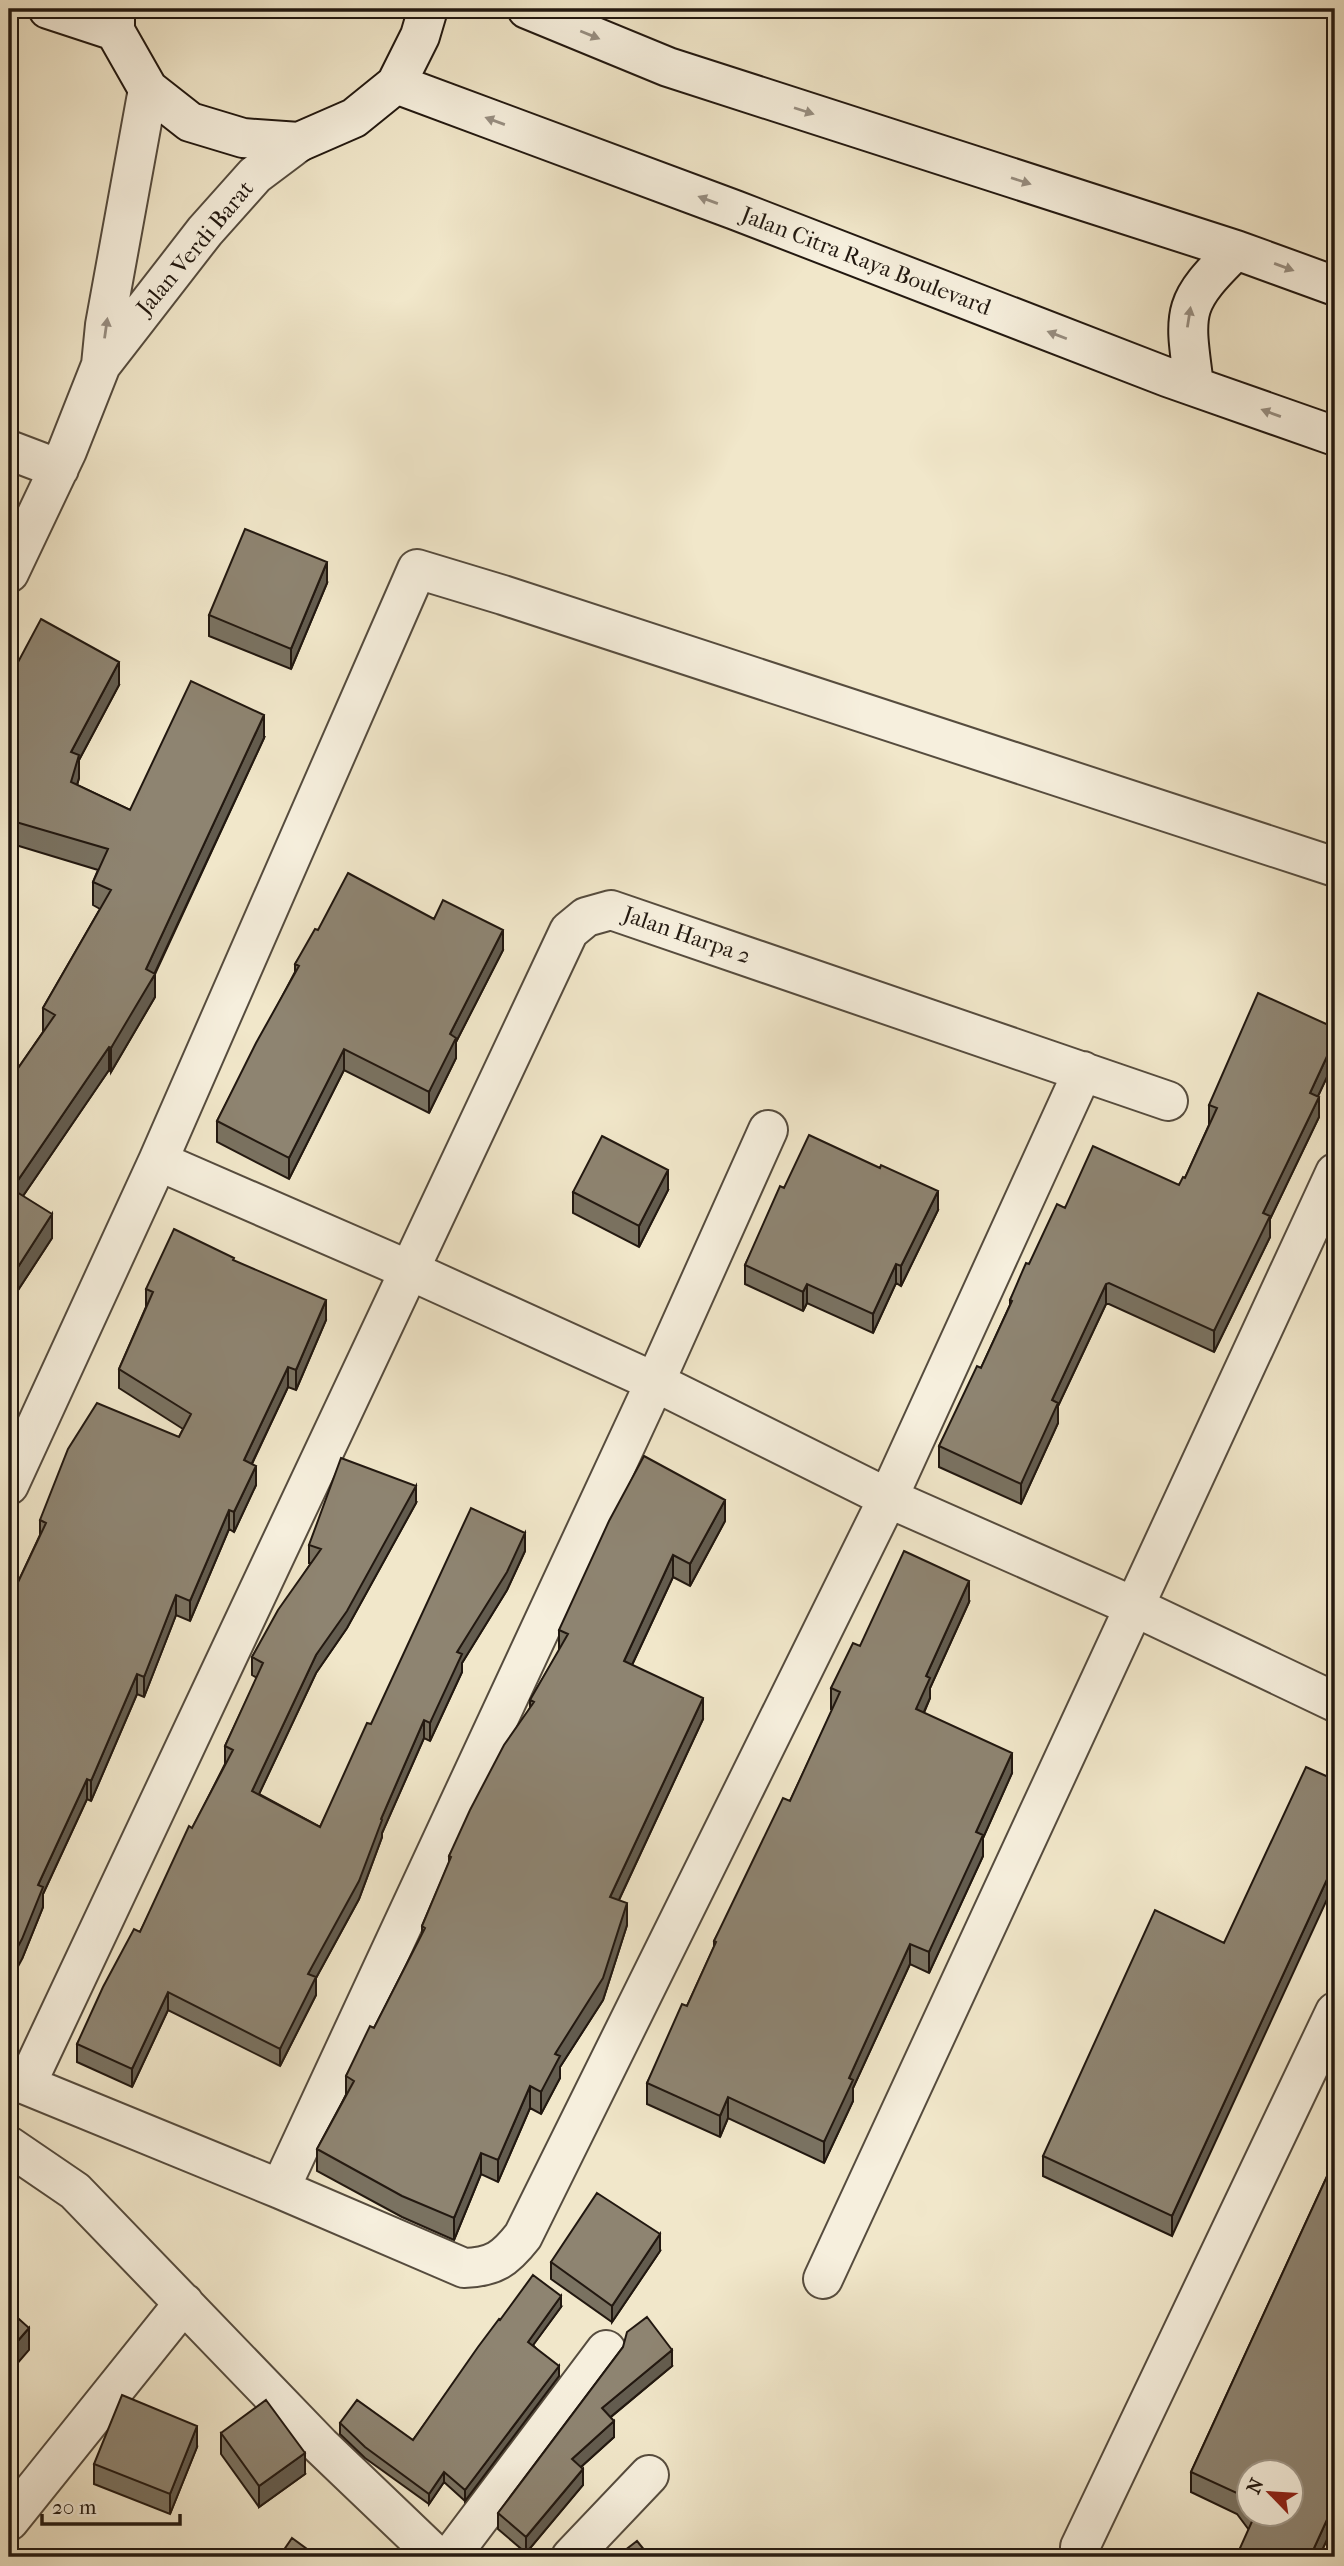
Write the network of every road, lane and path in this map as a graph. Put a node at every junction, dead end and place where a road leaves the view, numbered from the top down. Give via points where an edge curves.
1 (48, 9) edge
2 (428, 9) edge
3 (527, 9) edge
4 (115, 20) edge
5 (397, 84) junction
6 (148, 89) junction
7 (299, 142) junction
8 (1236, 250) junction
9 (1335, 286) edge
10 (101, 365) junction
11 (1194, 385) junction
12 (1335, 436) edge
13 (9, 450) edge
14 (59, 469) junction
15 (9, 573) edge
16 (1335, 867) edge
17 (1083, 1071) junction
18 (1168, 1101) dead end
19 (768, 1130) dead end
20 (158, 1161) junction
21 (1335, 1173) edge
22 (411, 1271) junction
23 (655, 1381) junction
24 (9, 1485) edge
25 (888, 1498) junction
26 (1135, 1607) junction
27 (1335, 1702) edge
28 (1335, 2012) edge
29 (17, 2082) edge
30 (9, 2146) edge
31 (280, 2189) junction
32 (823, 2279) dead end
33 (184, 2303) junction
34 (606, 2350) dead end
35 (649, 2475) dead end
36 (9, 2521) edge
37 (437, 2557) edge
38 (450, 2557) edge
39 (571, 2557) edge
40 (1083, 2557) edge

1 - 4 street
2 - 5 street
3 -> 8 street via 668,67
4 - 6 street
5 - 7 street via 354,118
11 -> 5 street, Jalan Citra Raya Boulevard
6 - 7 street via 190,122 243,138
10 -> 6 street, Jalan Verdi Barat
7 - 10 street, Jalan Verdi Barat via 255,175 205,231
8 -> 9 street
11 -> 8 street via 1187,331 1190,306 1204,282
10 - 14 street, Jalan Verdi Barat
12 -> 11 street, Jalan Citra Raya Boulevard
13 - 14 street
14 - 15 street, Jalan Verdi Barat
16 - 20 street via 417,569
17 - 18 street, Jalan Harpa 2
17 - 22 street, Jalan Harpa 2 via 611,909 586,917 569,931
17 - 25 street
19 - 23 street
20 - 22 street
20 - 24 street
21 - 26 street
22 - 23 street
22 - 29 street, Jalan Harpa 2
23 - 25 street
23 - 31 street
25 - 26 street
25 - 31 street via 523,2236 509,2254 485,2267 464,2268
26 - 27 street
26 - 32 street
28 - 40 street via 1080,2547
29 - 31 street
30 - 33 street via 75,2191
33 - 36 street
33 - 37 street via 321,2446
34 - 38 street
35 - 39 street

